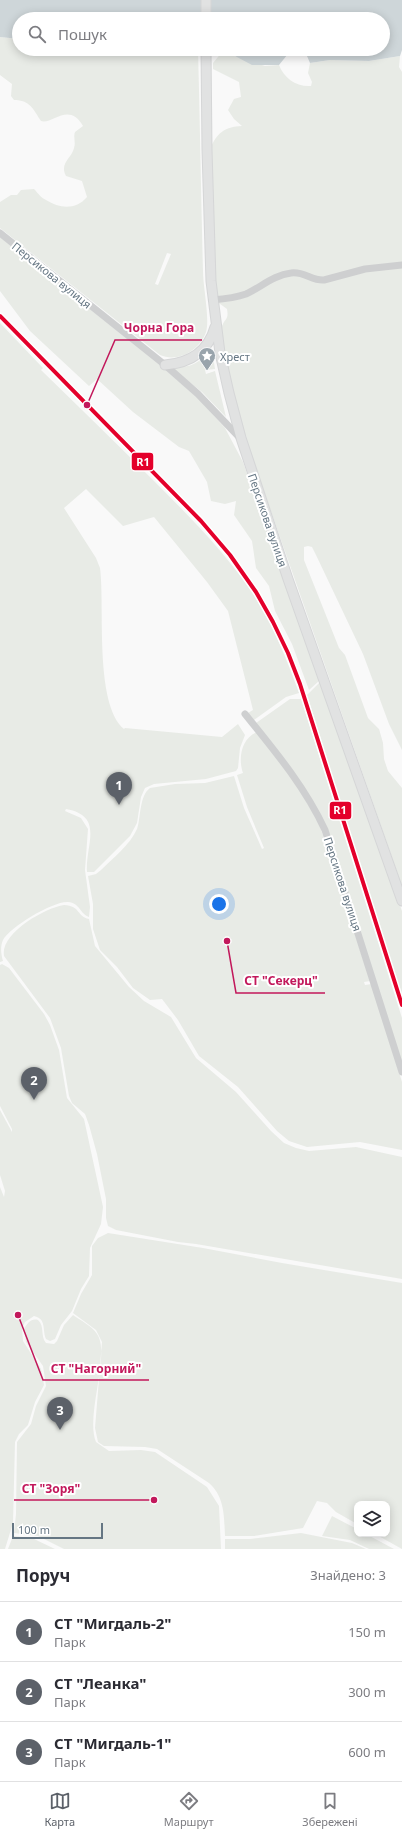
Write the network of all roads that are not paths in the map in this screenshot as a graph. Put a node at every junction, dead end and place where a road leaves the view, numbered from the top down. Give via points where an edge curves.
1 (206, 0) edge
2 (206, 12) edge
3 (206, 56) edge
4 (0, 233) edge
5 (402, 265) edge
6 (212, 300) junction
7 (216, 325) junction
8 (165, 365) junction
9 (241, 438) junction
10 (245, 714) dead end
11 (402, 901) edge
12 (402, 1072) edge

1 - 2 main road
3 - 6 main road
4 - 8 street, Персикова вулиця
5 - 6 street via 365,269 324,280 302,273 290,273 239,296
6 - 7 main road
7 - 8 main road via 209,343 199,354 185,362
7 - 9 main road via 227,386
8 - 9 street, Персикова вулиця via 206,401
9 - 11 main road, Персикова вулиця
10 - 12 street, Персикова вулиця via 296,780 314,807 325,830

